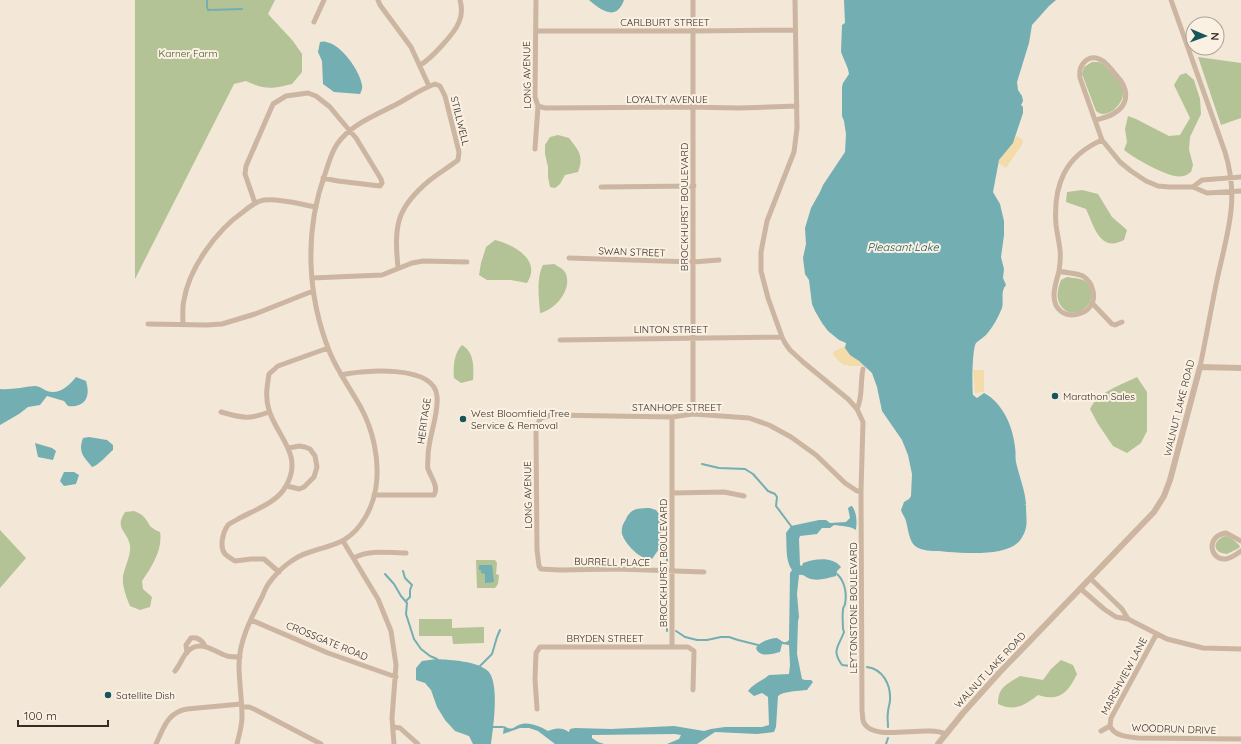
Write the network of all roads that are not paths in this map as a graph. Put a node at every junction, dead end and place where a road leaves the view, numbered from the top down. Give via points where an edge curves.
1 (324, 0) edge
2 (378, 0) edge
3 (460, 0) edge
4 (536, 0) edge
5 (693, 0) edge
6 (795, 0) edge
7 (1171, 0) edge
8 (314, 22) dead end
9 (795, 30) junction
10 (536, 31) junction
11 (693, 31) junction
12 (420, 65) junction
13 (429, 86) junction
14 (538, 106) junction
15 (797, 106) junction
16 (693, 108) junction
17 (1096, 120) junction
18 (350, 132) junction
19 (1102, 140) junction
20 (535, 149) dead end
21 (1241, 177) edge
22 (323, 178) junction
23 (1232, 178) junction
24 (694, 186) junction
25 (601, 187) dead end
26 (1193, 187) junction
27 (1233, 191) junction
28 (1241, 191) edge
29 (255, 203) junction
30 (316, 207) junction
31 (569, 258) dead end
32 (719, 260) dead end
33 (467, 262) dead end
34 (693, 262) junction
35 (398, 268) junction
36 (1059, 271) junction
37 (312, 278) junction
38 (313, 291) junction
39 (1092, 303) junction
40 (1122, 322) dead end
41 (148, 324) dead end
42 (183, 324) junction
43 (782, 337) junction
44 (693, 338) junction
45 (560, 340) dead end
46 (328, 348) junction
47 (1200, 367) junction
48 (1241, 368) edge
49 (863, 369) dead end
50 (341, 375) junction
51 (857, 409) junction
52 (221, 412) dead end
53 (269, 412) junction
54 (694, 414) junction
55 (672, 417) junction
56 (541, 418) joint
57 (289, 448) junction
58 (287, 486) junction
59 (861, 491) junction
60 (672, 493) junction
61 (374, 495) junction
62 (744, 496) dead end
63 (343, 541) junction
64 (1241, 541) edge
65 (1241, 551) edge
66 (406, 553) dead end
67 (354, 558) junction
68 (543, 570) joint
69 (279, 572) junction
70 (672, 572) junction
71 (704, 572) dead end
72 (1091, 578) junction
73 (1081, 589) junction
74 (1128, 619) junction
75 (251, 620) junction
76 (1156, 635) junction
77 (205, 646) junction
78 (672, 647) junction
79 (1241, 648) edge
80 (187, 653) junction
81 (240, 657) junction
82 (175, 670) dead end
83 (396, 677) junction
84 (693, 690) dead end
85 (242, 706) junction
86 (537, 709) dead end
87 (1110, 726) junction
88 (393, 727) junction
89 (1101, 731) dead end
90 (946, 734) junction
91 (1241, 740) edge
92 (156, 744) edge
93 (237, 744) edge
94 (321, 744) edge
95 (394, 744) edge
96 (418, 744) edge
97 (938, 744) edge

1 - 8 street
2 - 12 street via 411,47
3 - 12 street via 461,15 455,29 430,58
4 - 10 street, LONG AVENUE
5 - 11 street, BROCKHURST BOULEVARD
6 - 9 street, LEYTONSTONE BOULEVARD
7 - 23 street, WALNUT LAKE ROAD
9 - 11 street, CARLBURT STREET
9 - 15 street, LEYTONSTONE BOULEVARD
10 - 11 street, CARLBURT STREET
10 - 14 street, LONG AVENUE via 535,97
11 - 16 street, BROCKHURST BOULEVARD
12 - 13 street
13 - 18 street via 363,122
13 - 35 street, STILLWELL via 440,86 445,96 458,160 431,179 405,206 397,232
14 - 16 street, LOYALTY AVENUE
14 - 20 street, LONG AVENUE
15 - 16 street, LOYALTY AVENUE
15 - 43 street, LEYTONSTONE BOULEVARD via 794,152 768,221 761,252 761,271
16 - 24 street, BROCKHURST BOULEVARD
17 - 17 street via 1079,71 1082,64 1094,58 1103,61 1120,78 1126,94 1122,106 1115,113
17 - 19 street
18 - 22 street via 341,138
18 - 22 street via 364,150 382,183 380,186
18 - 29 street via 330,107 308,93 286,96 273,104 246,166 245,174
19 - 26 street via 1120,162 1146,181 1158,186
19 - 36 street via 1091,145 1070,162 1058,187 1056,223 1060,250
21 - 23 street
22 - 30 street
23 - 26 street via 1202,180
23 - 27 street, WALNUT LAKE ROAD
24 - 25 street
24 - 34 street, BROCKHURST BOULEVARD
26 - 27 street via 1207,193
27 - 28 street
27 - 47 street, WALNUT LAKE ROAD via 1231,214
29 - 30 street via 264,200
29 - 42 street via 235,217 214,238 204,253 184,299
30 - 37 street via 311,238
31 - 34 street, SWAN STREET
32 - 34 street, SWAN STREET
33 - 35 street via 423,261
34 - 44 street, BROCKHURST BOULEVARD
35 - 37 street via 382,275
36 - 39 street via 1087,279 1093,290
36 - 39 street via 1054,295 1057,308 1063,313 1076,315 1083,313
37 - 38 street
38 - 42 street via 235,321 222,324
38 - 46 street
39 - 40 street via 1112,324
41 - 42 street
43 - 44 street, LINTON STREET
43 - 51 street, LEYTONSTONE BOULEVARD via 790,350
44 - 45 street, LINTON STREET
44 - 54 street, BROCKHURST BOULEVARD
46 - 50 street
46 - 53 street via 278,366 269,374 266,396
47 - 48 street
47 - 72 street, WALNUT LAKE ROAD via 1177,457 1164,496 1154,512
49 - 51 street, LEYTONSTONE BOULEVARD via 861,401
50 - 61 street via 359,404 370,431 377,474
50 - 61 street, HERITAGE via 373,370 410,374 433,386 437,396 428,456 428,468 436,492 434,495
51 - 59 street, LEYTONSTONE BOULEVARD via 863,422
52 - 53 street via 247,418
53 - 57 street
54 - 55 street, STANHOPE STREET
54 - 59 street, STANHOPE STREET via 749,418 769,425 805,446 845,483
55 - 56 street, STANHOPE STREET via 551,415
55 - 60 street, BROCKHURST BOULEVARD
56 - 68 street, LONG AVENUE via 536,430 537,542 539,566
57 - 58 street via 292,468
57 - 58 street via 299,446 310,450 318,467 314,477 304,487 299,489
58 - 69 street via 275,498 229,525 223,535 222,545 224,553 235,561 264,559
59 - 90 street, LEYTONSTONE BOULEVARD via 863,720 866,726 877,731 929,730
60 - 62 street via 724,492
60 - 70 street, BROCKHURST BOULEVARD
61 - 63 street via 368,513 360,525
63 - 67 street
63 - 69 street via 307,552 290,561
64 - 65 street via 1226,533 1214,538 1212,544 1214,554 1222,558
66 - 67 street via 361,554
67 - 83 street via 386,617 394,648
68 - 70 street, BURRELL PLACE via 618,569
69 - 75 street via 269,582
70 - 71 street, BURRELL PLACE
70 - 78 street, BROCKHURST BOULEVARD
72 - 73 street, WALNUT LAKE ROAD
72 - 74 street via 1122,609
73 - 74 street via 1116,617
73 - 90 street, WALNUT LAKE ROAD via 994,678
74 - 76 street
75 - 81 street via 241,646
75 - 83 street, CROSSGATE ROAD via 328,653
76 - 79 street via 1203,648
76 - 87 street, MARSHVIEW LANE via 1111,718
77 - 80 street
77 - 80 street via 200,639 191,638 186,645
77 - 81 street via 229,657
78 - 84 street via 688,647 694,651
78 - 86 street, BRYDEN STREET via 538,648
80 - 82 street
81 - 85 street
83 - 88 street via 392,706
85 - 92 street via 178,711 166,723
85 - 93 street
85 - 94 street via 254,709
87 - 89 street
87 - 91 street, WOODRUN DRIVE via 1114,732 1138,738
88 - 95 street
88 - 96 street via 400,728
90 - 97 street, WALNUT LAKE ROAD

